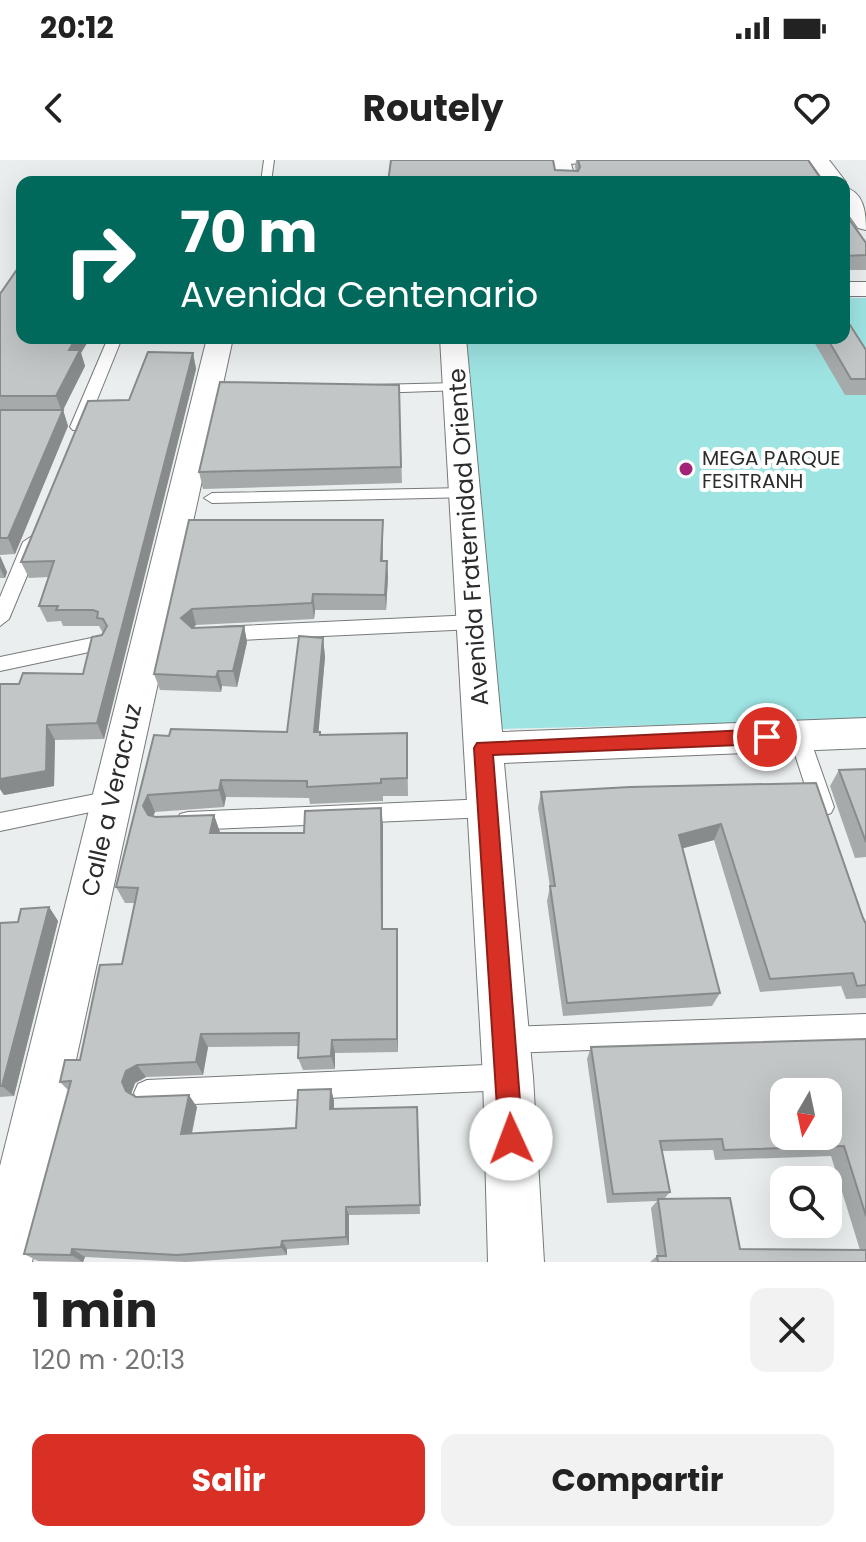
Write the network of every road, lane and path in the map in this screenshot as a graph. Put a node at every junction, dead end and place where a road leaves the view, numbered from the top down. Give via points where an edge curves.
1 (635, 160) edge
2 (819, 160) edge
3 (561, 161) edge
4 (530, 162) edge
5 (831, 176) edge
6 (112, 344) edge
7 (219, 344) edge
8 (453, 344) edge
9 (457, 387) junction
10 (352, 389) edge
11 (70, 448) edge
12 (465, 493) junction
13 (212, 498) dead end
14 (40, 520) edge
15 (0, 563) edge
16 (23, 563) junction
17 (0, 619) edge
18 (474, 622) junction
19 (198, 634) edge
20 (101, 643) edge
21 (0, 664) edge
22 (866, 733) edge
23 (799, 736) junction
24 (483, 748) junction
25 (111, 800) junction
26 (488, 808) junction
27 (0, 822) edge
28 (164, 822) edge
29 (830, 826) edge
30 (866, 1027) edge
31 (507, 1058) junction
32 (147, 1093) edge
33 (4, 1262) edge
34 (516, 1262) edge

1 - 3 lane
2 - 5 street
3 - 4 lane
6 - 11 lane via 75,419
7 - 25 street, Calle a Veracruz
8 - 9 street, Avenida Fraternidad Oriente
9 - 10 lane
9 - 12 street, Avenida Fraternidad Oriente
12 - 13 lane
12 - 18 street, Avenida Fraternidad Oriente
14 - 16 lane
15 - 16 lane
16 - 17 lane
18 - 19 lane
18 - 24 street, Avenida Fraternidad Oriente
20 - 21 lane
22 - 23 street
23 - 24 street
23 - 29 lane
24 - 26 street, Avenida Fraternidad Oriente
25 - 27 lane
25 - 33 street, Calle a Veracruz
26 - 28 lane
26 - 31 street, Avenida Fraternidad Oriente
30 - 31 lane
31 - 32 lane
31 - 34 street, Avenida Fraternidad Oriente

